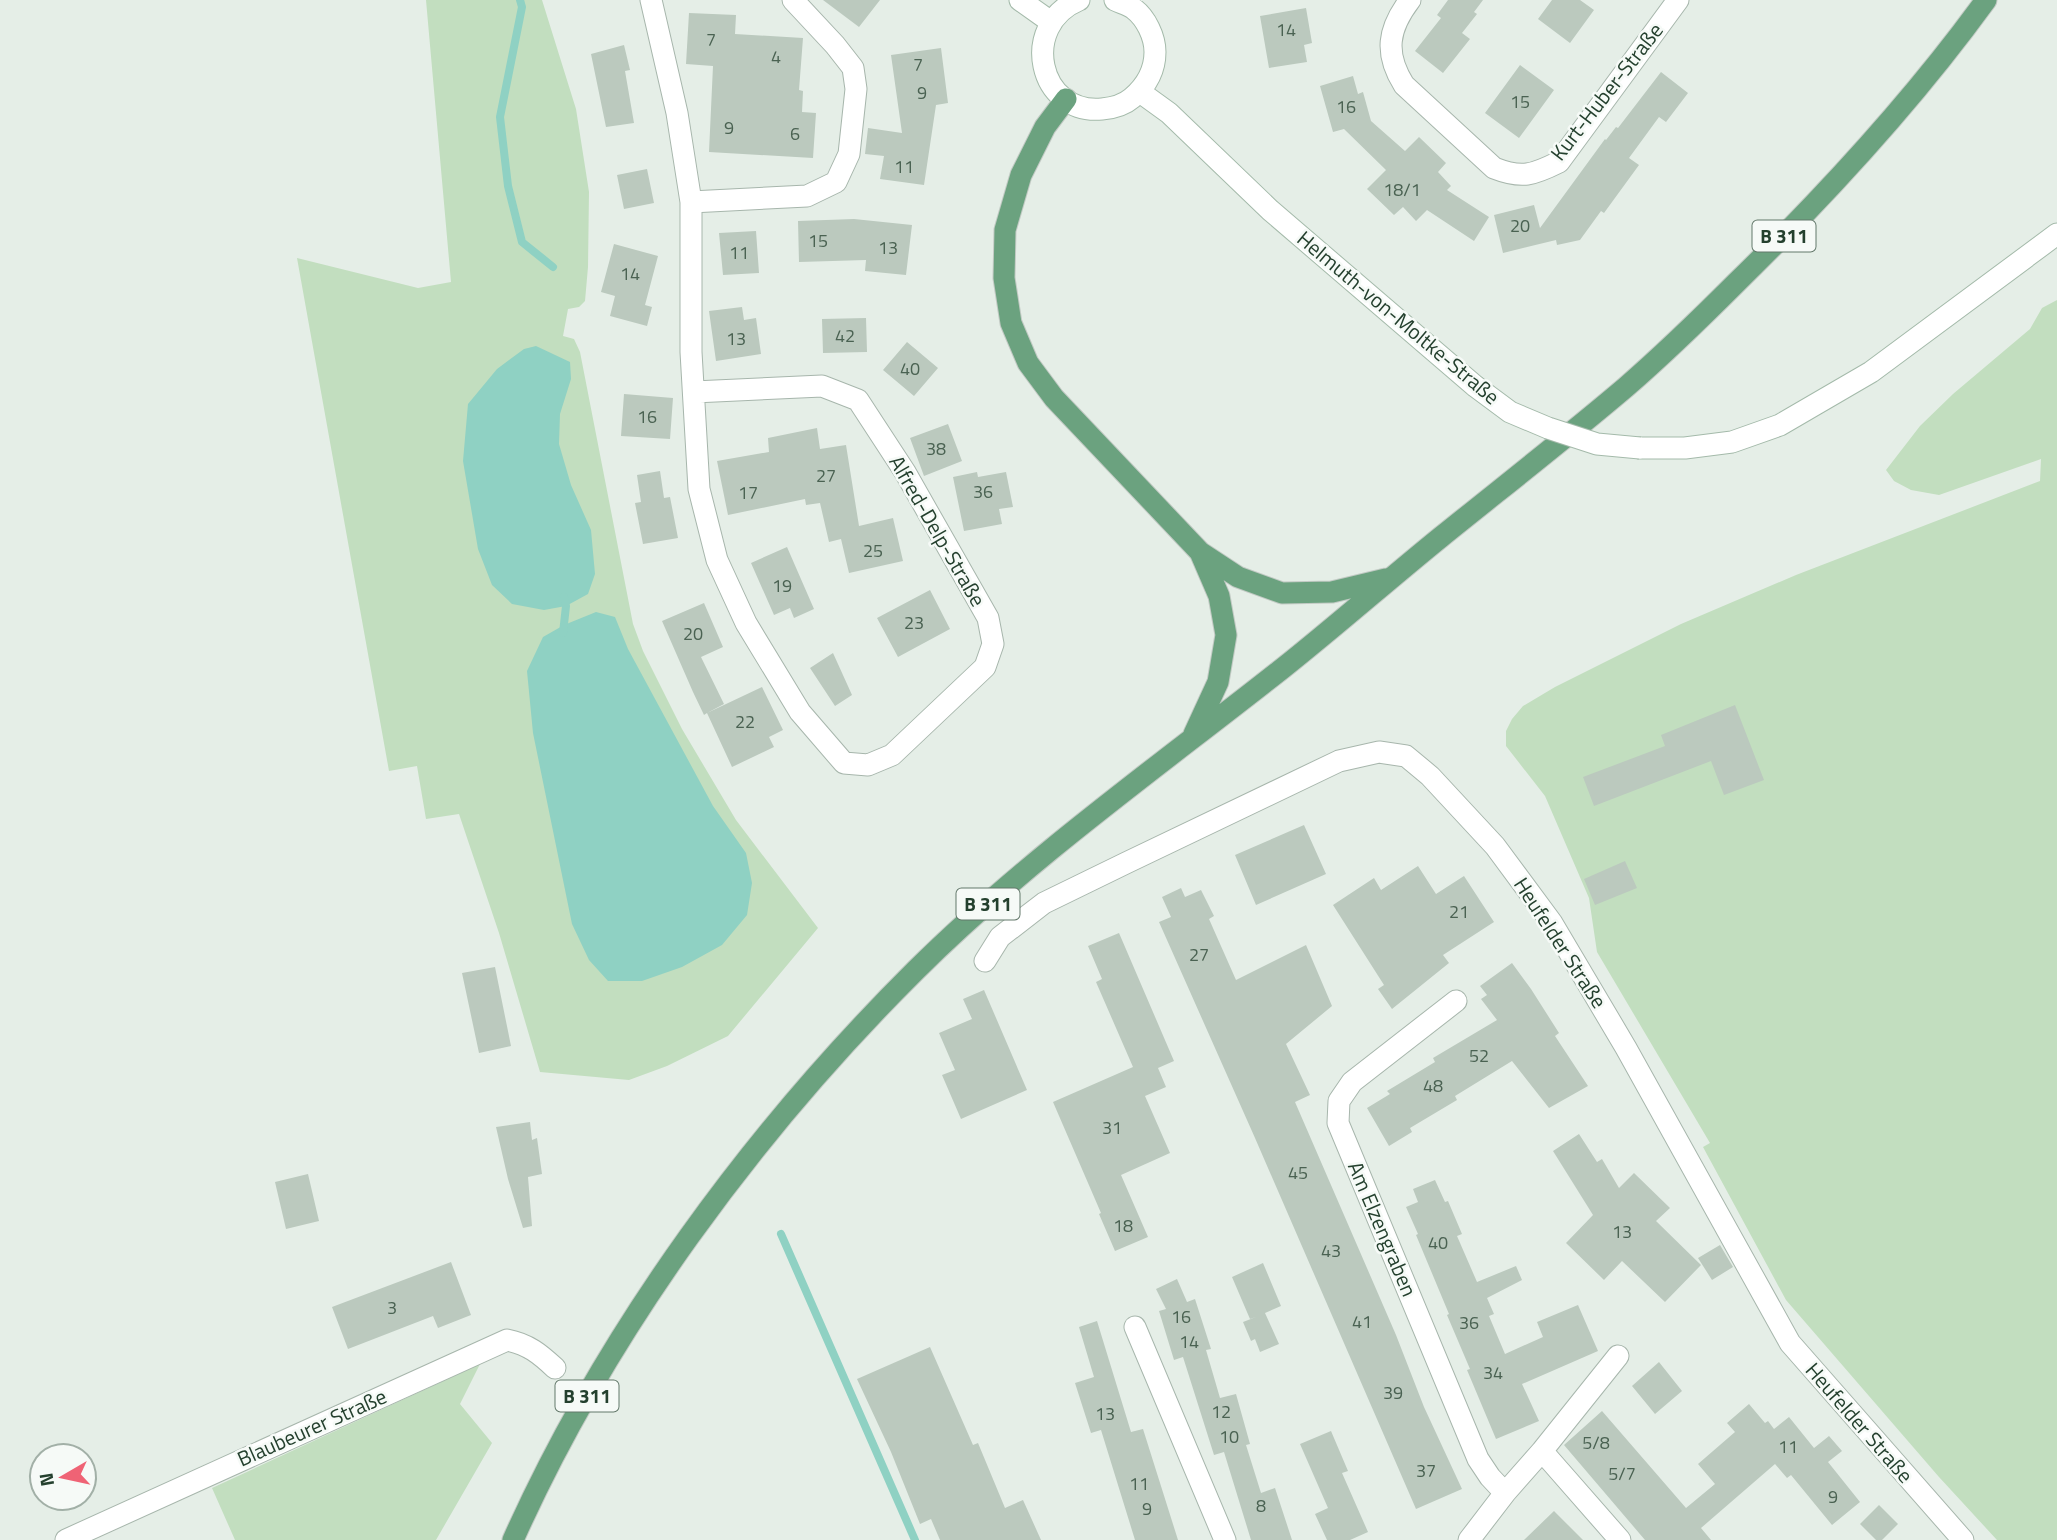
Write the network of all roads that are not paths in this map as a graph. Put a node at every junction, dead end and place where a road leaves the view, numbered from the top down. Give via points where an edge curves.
1 (651, 0) edge
2 (793, 0) edge
3 (1020, 0) edge
4 (1079, 0) edge
5 (1115, 0) edge
6 (1410, 0) edge
7 (1678, 0) edge
8 (1986, 0) edge
9 (1139, 5) edge
10 (1051, 22) junction
11 (1140, 92) junction
12 (1066, 99) junction
13 (691, 202) junction
14 (2057, 234) edge
15 (694, 391) junction
16 (1200, 552) junction
17 (1391, 577) junction
18 (1192, 739) junction
19 (985, 961) dead end
20 (1456, 1000) dead end
21 (1135, 1327) dead end
22 (1618, 1356) dead end
23 (555, 1368) dead end
24 (1542, 1451) junction
25 (1505, 1493) junction
26 (533, 1495) junction
27 (66, 1540) edge
28 (513, 1540) edge
29 (524, 1540) edge
30 (1224, 1540) edge
31 (1469, 1540) edge
32 (1620, 1540) edge
33 (1963, 1540) edge

1 - 13 street, Alfred-Delp-Straße via 677,113
2 - 13 street via 853,68 856,89 849,154 836,182 807,196
3 - 10 street
4 - 10 street
5 - 9 street
6 - 7 street, Kurt-Huber-Straße via 1392,31 1395,71 1404,85 1494,168 1512,176 1537,173 1559,162
8 - 17 main road, B 311 via 1909,98 1806,215 1678,340
9 - 11 street via 1155,51 1151,74
10 - 12 street via 1043,42 1043,64 1055,90
11 - 12 street via 1128,102 1096,110
11 - 14 street, Helmuth-von-Moltke-Straße, bridge via 1475,386 1510,412 1597,443 1685,448 1732,442 1780,425 1871,372
12 - 16 main road via 1045,127 1021,174 1005,230 1004,278 1010,323 1028,363 1055,398
13 - 15 street, Alfred-Delp-Straße
15 - 15 street, Alfred-Delp-Straße via 699,489 718,560 746,624 800,712 844,763 868,765 892,755 985,667 993,644 988,618 858,400 822,386
16 - 17 main road via 1238,577 1282,593 1332,592
16 - 18 main road via 1219,596 1226,635 1218,682
17 - 18 main road, B 311
18 - 26 main road, B 311 via 1024,871 917,969 804,1090 722,1192 647,1300
19 - 33 street, Heufelder Straße via 1000,937 1044,904 1114,869 1339,761 1379,752 1406,756 1495,846 1552,923 1790,1343
20 - 25 street, Am Elzengraben via 1352,1082 1339,1101 1338,1123 1478,1459
21 - 30 street
22 - 24 street
23 - 27 street, Blaubeurer Straße via 533,1348 507,1340
24 - 25 street
24 - 32 street
25 - 31 street
26 - 28 main road, B 311
26 - 29 main road

